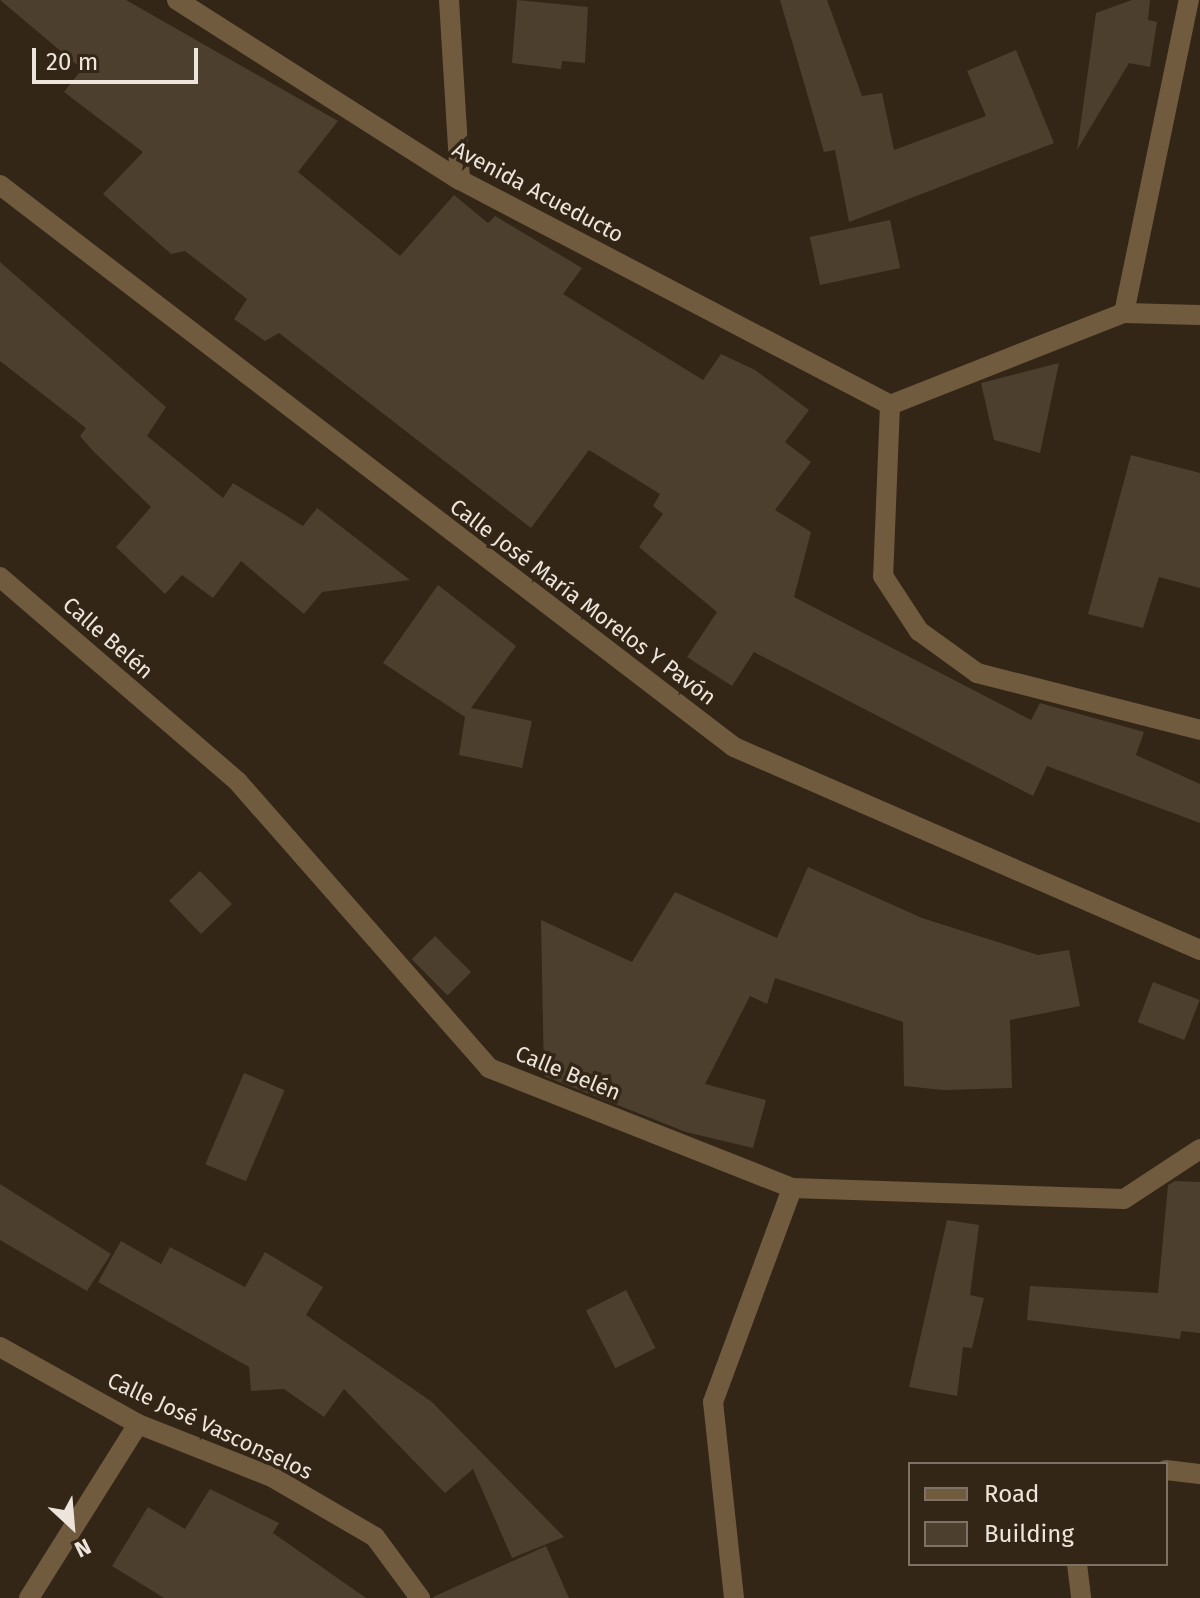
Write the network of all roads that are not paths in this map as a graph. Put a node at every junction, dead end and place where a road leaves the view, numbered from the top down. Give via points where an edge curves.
1 (177, 0) edge
2 (449, 0) edge
3 (1189, 0) edge
4 (460, 180) junction
5 (0, 185) edge
6 (1124, 313) junction
7 (1200, 315) edge
8 (890, 405) junction
9 (0, 577) edge
10 (1200, 730) edge
11 (1200, 950) edge
12 (1200, 1149) edge
13 (792, 1188) junction
14 (0, 1347) edge
15 (138, 1424) junction
16 (1168, 1470) edge
17 (1200, 1474) edge
18 (1077, 1566) edge
19 (29, 1598) edge
20 (420, 1598) edge
21 (734, 1598) edge
22 (1081, 1598) edge

1 - 4 street, Avenida Acueducto
2 - 4 street
3 - 6 street
4 - 8 street, Avenida Acueducto
5 - 11 street, Calle José María Morelos Y Pavón via 734,747
6 - 7 street
6 - 8 street
8 - 10 street via 883,576 919,631 977,673
9 - 13 street, Calle Belén via 238,782 489,1068
12 - 13 street, Calle Belén via 1124,1199
13 - 21 street via 713,1402
14 - 15 street, Calle José Vasconselos
15 - 19 street
15 - 20 street, Calle José Vasconselos via 272,1477 375,1537
16 - 17 street
18 - 22 street

